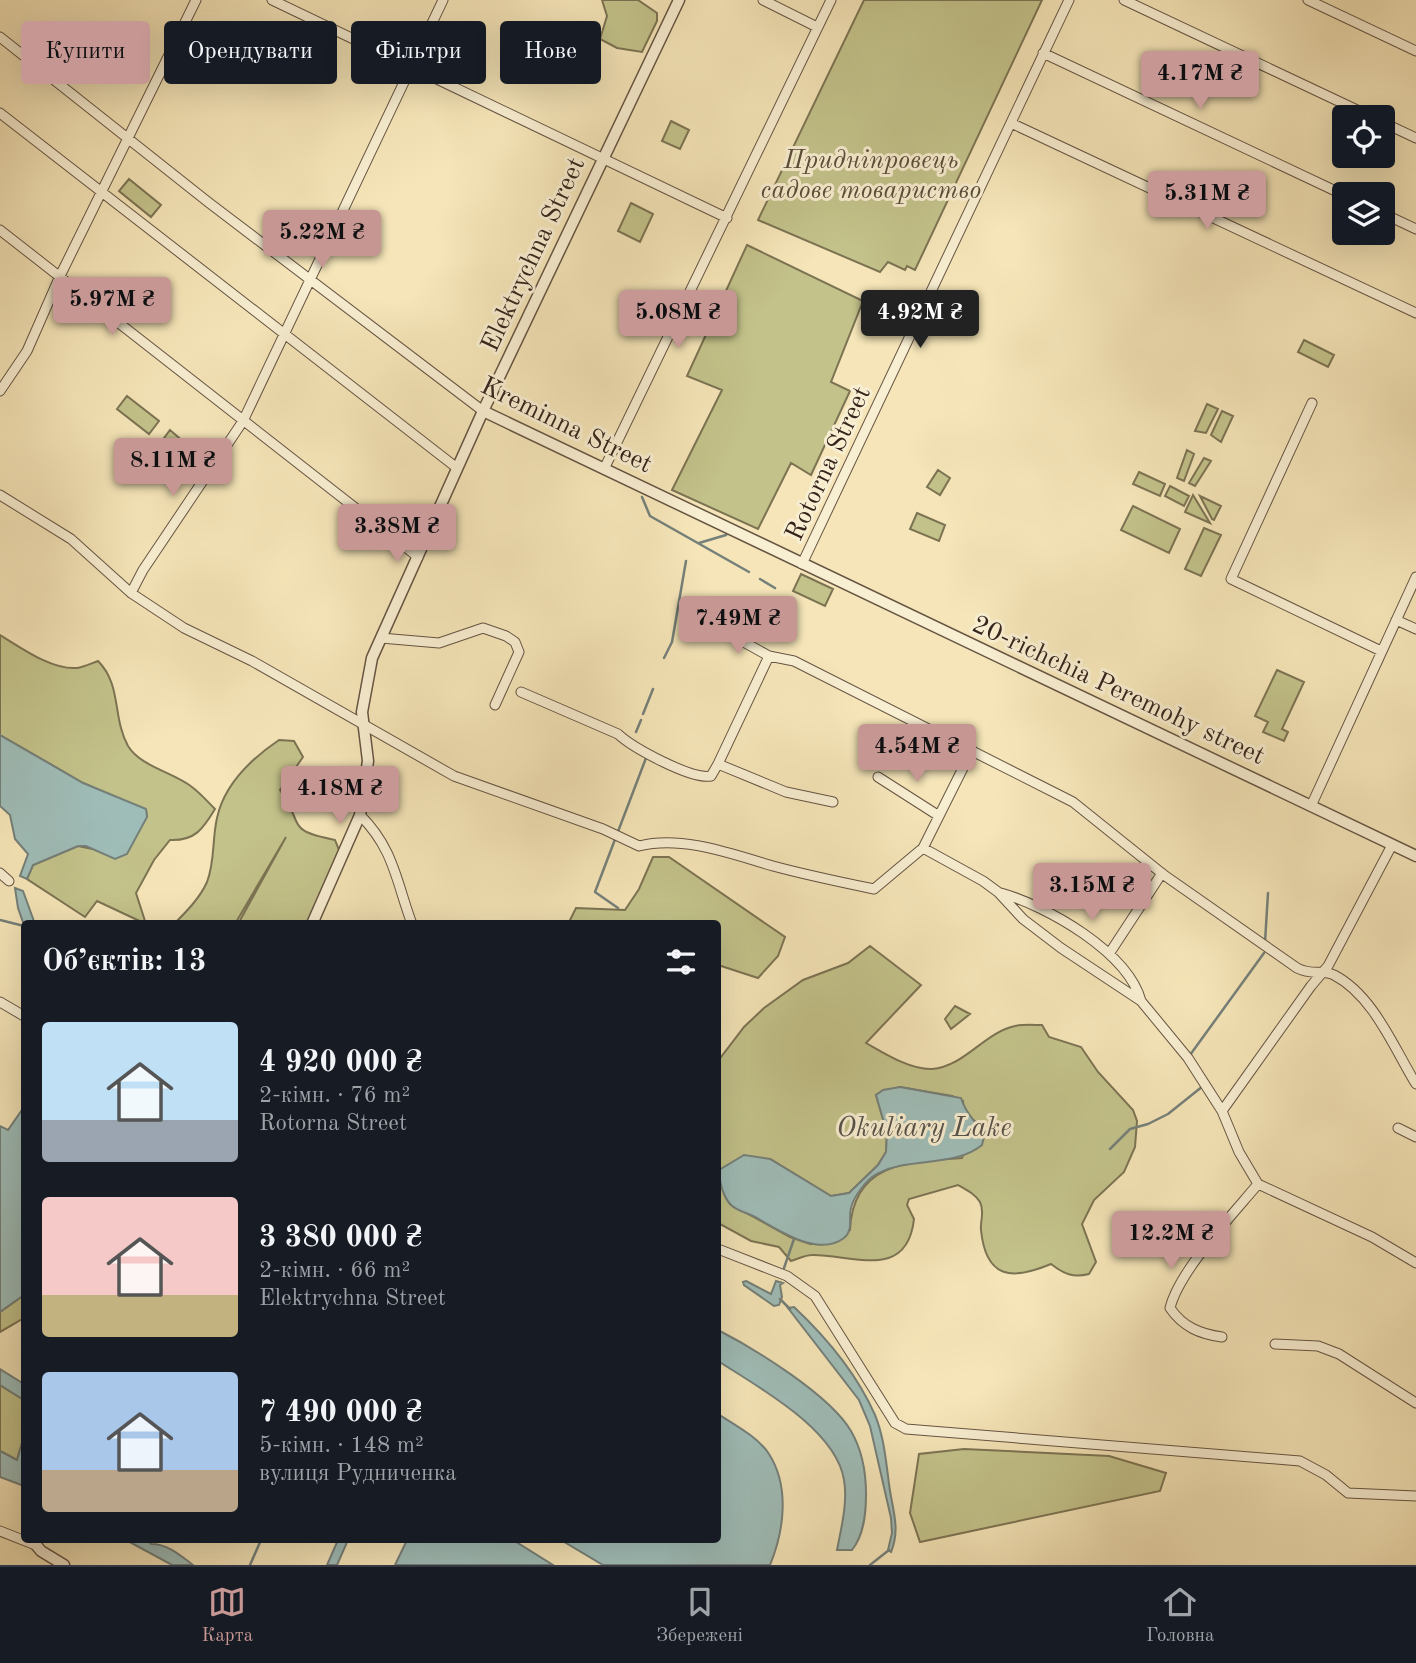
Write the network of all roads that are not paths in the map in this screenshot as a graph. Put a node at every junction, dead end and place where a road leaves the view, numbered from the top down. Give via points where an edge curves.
1 (197, 0) edge
2 (272, 0) edge
3 (443, 0) edge
4 (679, 0) edge
5 (763, 0) edge
6 (831, 0) edge
7 (1069, 0) edge
8 (1124, 0) edge
9 (1308, 0) edge
10 (433, 21) edge
11 (817, 27) junction
12 (0, 37) edge
13 (351, 40) edge
14 (1416, 51) edge
15 (1043, 53) junction
16 (403, 84) edge
17 (442, 84) edge
18 (1347, 105) edge
19 (0, 113) edge
20 (1011, 123) junction
21 (1395, 128) edge
22 (1416, 138) edge
23 (129, 139) junction
24 (603, 159) junction
25 (1332, 189) edge
26 (103, 191) junction
27 (727, 218) junction
28 (1395, 220) edge
29 (1416, 229) edge
30 (0, 230) edge
31 (60, 276) junction
32 (311, 280) junction
33 (1416, 313) edge
34 (285, 334) junction
35 (0, 391) edge
36 (1312, 403) dead end
37 (483, 411) junction
38 (243, 421) junction
39 (457, 468) junction
40 (609, 472) junction
41 (0, 495) edge
42 (418, 557) junction
43 (802, 564) junction
44 (1416, 577) edge
45 (131, 593) junction
46 (1396, 620) junction
47 (1416, 629) edge
48 (722, 630) dead end
49 (381, 638) junction
50 (1381, 651) junction
51 (769, 656) junction
52 (521, 692) dead end
53 (495, 705) dead end
54 (364, 726) junction
55 (972, 750) junction
56 (718, 764) junction
57 (878, 777) dead end
58 (833, 802) dead end
59 (1311, 806) junction
60 (360, 815) junction
61 (939, 816) junction
62 (1392, 845) junction
63 (923, 848) junction
64 (1416, 856) edge
65 (0, 873) edge
66 (1162, 873) junction
67 (9, 881) dead end
68 (998, 892) junction
69 (314, 920) edge
70 (411, 920) edge
71 (1109, 954) junction
72 (1324, 973) junction
73 (1141, 1001) junction
74 (0, 1002) edge
75 (21, 1014) edge
76 (1416, 1084) edge
77 (1222, 1111) junction
78 (1398, 1128) dead end
79 (1416, 1137) edge
80 (1258, 1184) junction
81 (721, 1250) edge
82 (1416, 1263) edge
83 (1222, 1337) dead end
84 (1275, 1344) dead end
85 (1416, 1403) edge
86 (1416, 1496) edge
87 (0, 1531) edge
88 (21, 1538) edge
89 (33, 1543) edge
90 (64, 1565) edge

1 - 23 street
2 - 13 street
3 - 10 street
4 - 24 street, Elektrychna Street
5 - 11 street
6 - 11 street
7 - 15 street, Rotorna Street
8 - 18 street
9 - 14 street
11 - 27 street
12 - 23 street, Kreminna Street
15 - 20 street, Rotorna Street
15 - 25 street
16 - 32 street
17 - 24 street
19 - 26 street
20 - 33 street
20 - 43 street, Rotorna Street
21 - 22 street
23 - 26 street
23 - 32 street, Kreminna Street
24 - 27 street
24 - 37 street, Elektrychna Street
26 - 31 street
26 - 34 street
27 - 40 street
28 - 29 street
30 - 31 street
31 - 35 street via 27,351
31 - 38 street
32 - 34 street
32 - 37 street, Kreminna Street
34 - 38 street
34 - 39 street
36 - 50 street via 1231,579
37 - 39 street, Elektrychna Street
37 - 40 street, Kreminna Street
38 - 42 street
38 - 45 street
39 - 42 street, Elektrychna Street
40 - 43 street, Kreminna Street
41 - 45 street via 71,539
42 - 49 street, Elektrychna Street
43 - 59 street, 20-richchia Peremohy street
44 - 46 street
45 - 54 street via 184,628 252,661
46 - 47 street
46 - 50 street
48 - 51 street
49 - 53 street via 439,643 483,628 506,636 519,652
49 - 54 street, Elektrychna Street via 366,682
50 - 59 street
51 - 55 street via 794,661
51 - 56 street
52 - 56 street via 618,734 629,744 695,775 711,776
54 - 60 street, Elektrychna Street via 368,761
54 - 63 street via 454,776 639,846 654,842 721,850 874,889
55 - 61 street
55 - 66 street via 1073,802
56 - 58 street via 786,792
57 - 61 street
59 - 62 street, 20-richchia Peremohy street
60 - 69 street, Elektrychna Street
60 - 70 street via 390,855
61 - 63 street
62 - 64 street, 20-richchia Peremohy street
62 - 72 street
63 - 68 street
65 - 67 street
66 - 71 street
66 - 72 street via 1297,968 1310,975
68 - 71 street via 1038,907
68 - 73 street via 1032,926
71 - 73 street via 1135,985
72 - 76 street via 1356,989
72 - 77 street
73 - 77 street via 1188,1058
74 - 75 street
77 - 80 street
78 - 79 street
80 - 82 street via 1372,1237
80 - 83 street via 1185,1276 1170,1308 1192,1329
81 - 86 street via 787,1276 814,1296 895,1423 906,1429 1300,1461 1348,1493
84 - 85 street via 1318,1346 1339,1354
87 - 88 street
89 - 90 street

